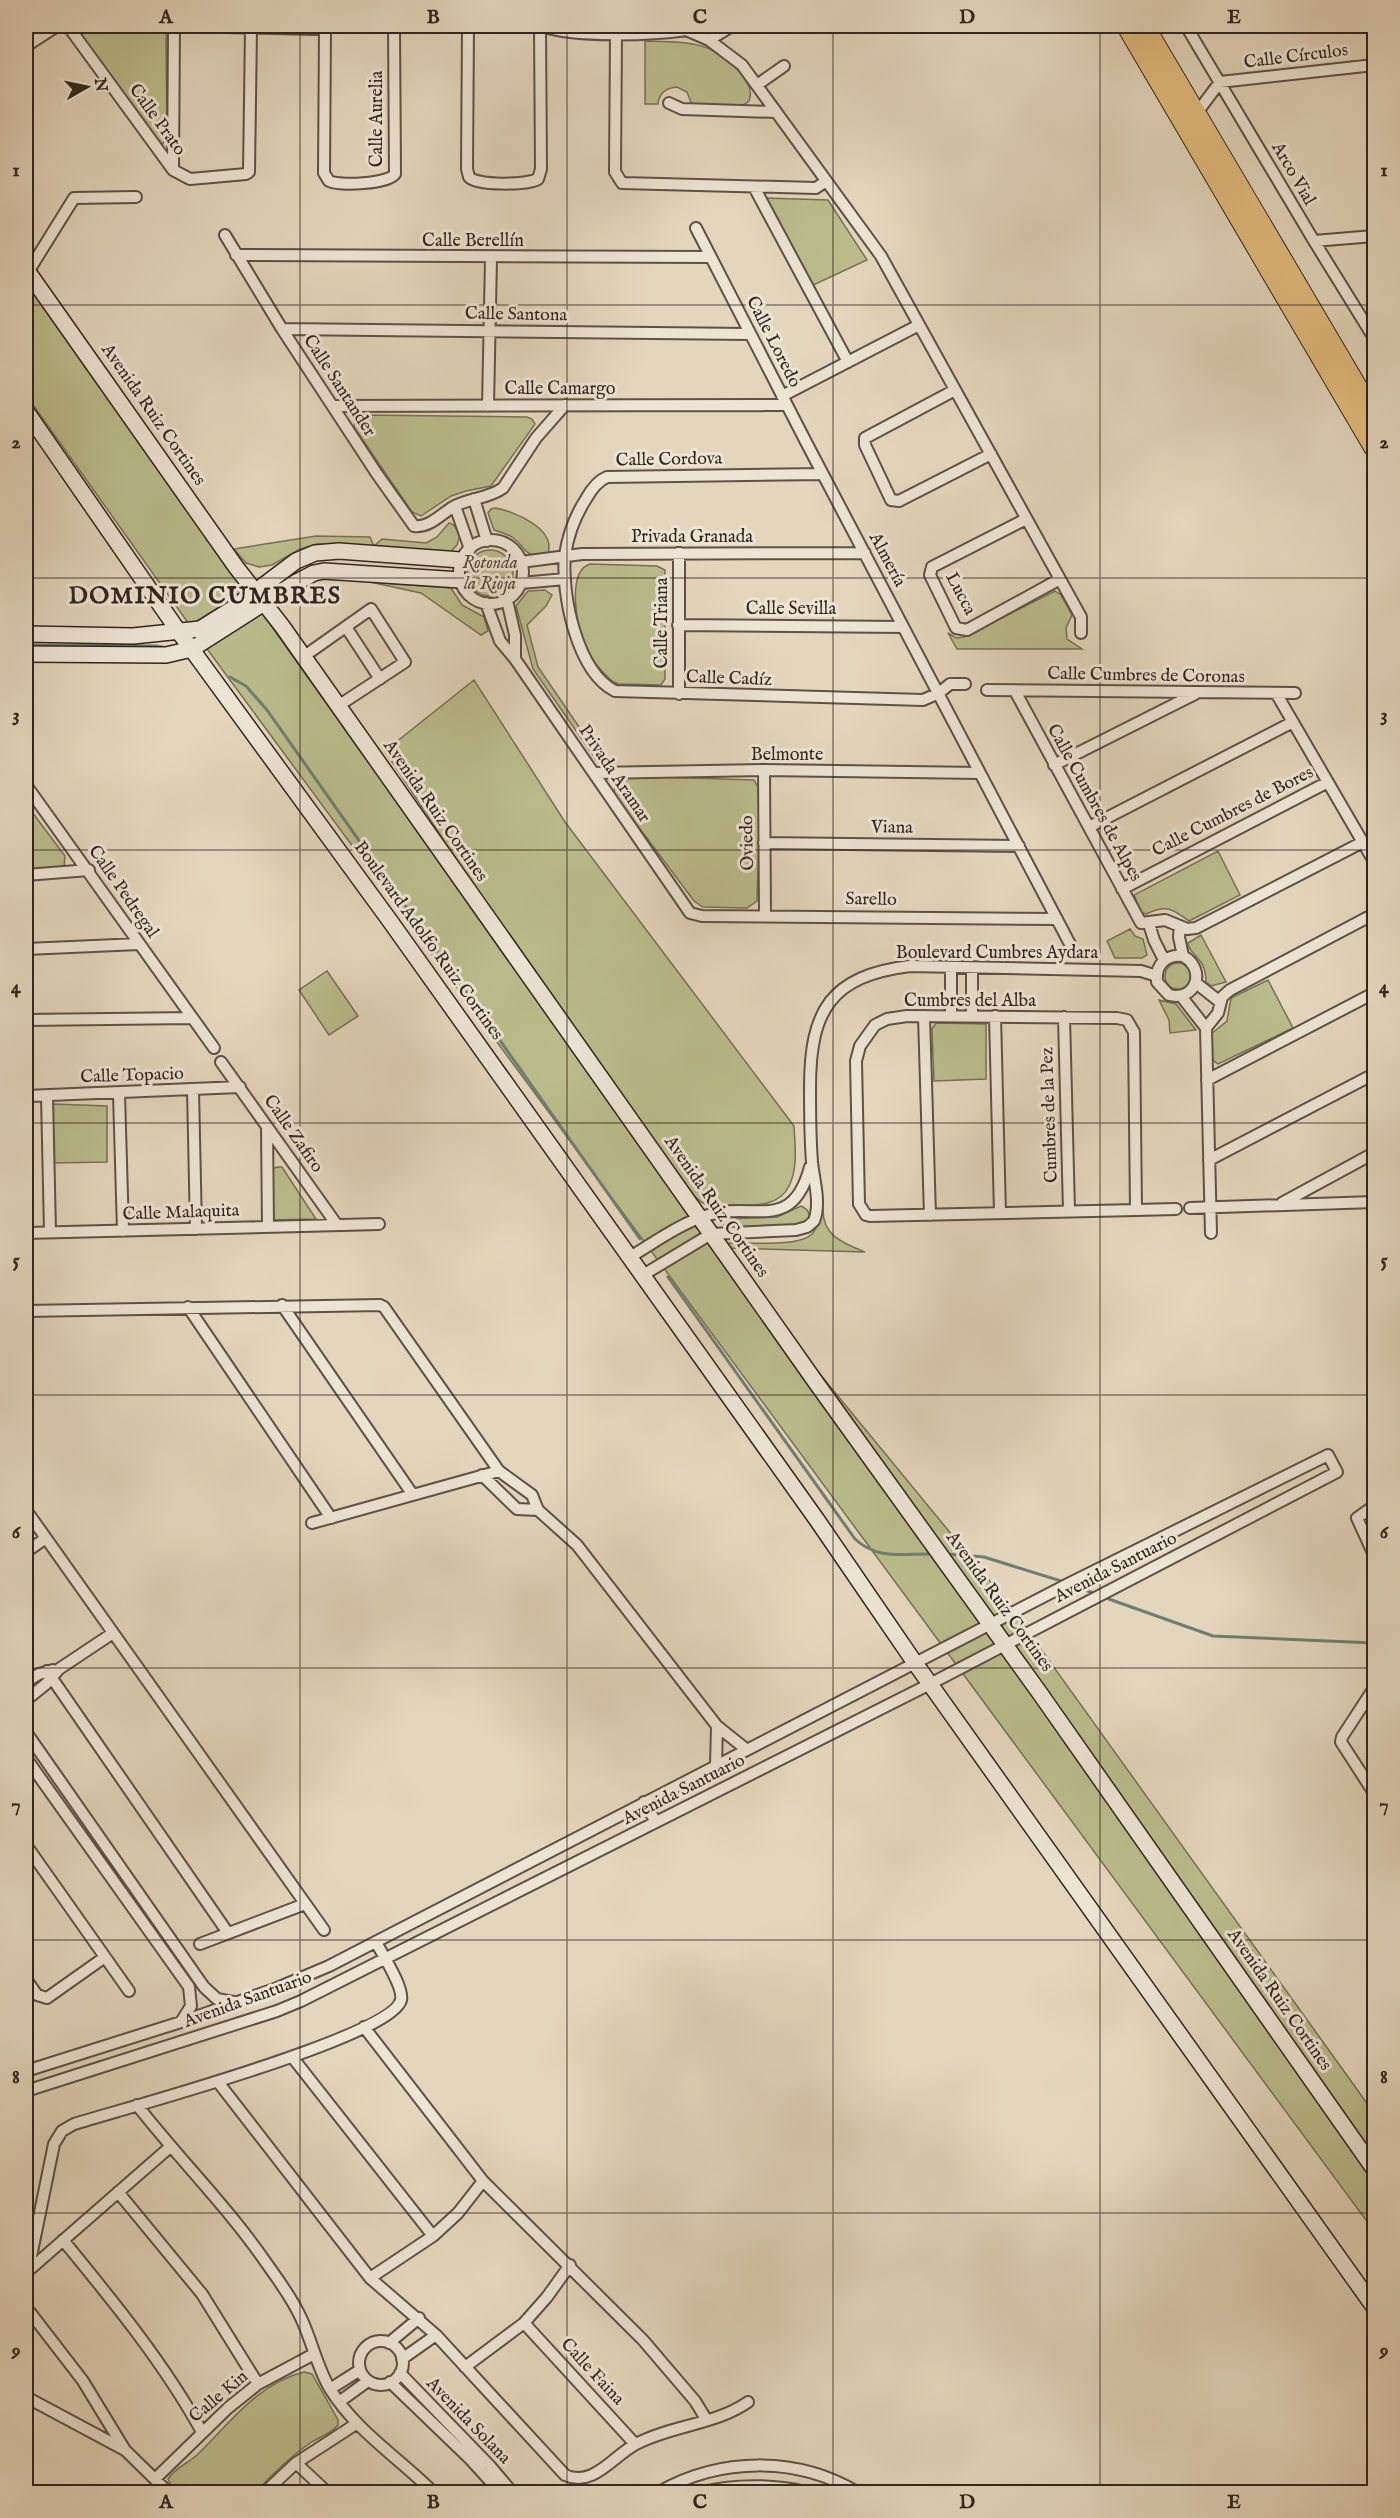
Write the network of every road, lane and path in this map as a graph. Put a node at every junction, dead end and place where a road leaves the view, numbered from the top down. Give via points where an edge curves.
1 (57, 26) edge
2 (68, 26) edge
3 (174, 26) edge
4 (184, 26) edge
5 (331, 26) edge
6 (468, 26) edge
7 (542, 26) edge
8 (732, 26) edge
9 (1127, 26) edge
10 (1144, 26) edge
11 (1186, 26) edge
12 (251, 28) junction
13 (684, 28) edge
14 (394, 31) edge
15 (616, 33) junction
16 (709, 40) junction
17 (26, 46) edge
18 (1374, 64) edge
19 (784, 66) dead end
20 (1220, 82) junction
21 (758, 85) junction
22 (669, 103) dead end
23 (775, 112) junction
24 (1196, 114) junction
25 (173, 170) junction
26 (826, 181) junction
27 (754, 187) junction
28 (136, 197) dead end
29 (696, 228) dead end
30 (225, 235) dead end
31 (1374, 236) edge
32 (1314, 241) junction
33 (236, 255) junction
34 (491, 258) junction
35 (710, 258) junction
36 (27, 271) edge
37 (919, 325) junction
38 (282, 329) junction
39 (489, 332) junction
40 (750, 334) junction
41 (1374, 338) edge
42 (848, 362) junction
43 (955, 390) junction
44 (784, 400) junction
45 (565, 405) junction
46 (333, 406) junction
47 (488, 406) junction
48 (26, 411) edge
49 (1374, 416) edge
50 (806, 442) joint
51 (1374, 447) edge
52 (991, 454) junction
53 (823, 474) junction
54 (474, 499) junction
55 (455, 506) junction
56 (1026, 519) junction
57 (488, 541) junction
58 (352, 552) junction
59 (679, 553) junction
60 (466, 554) junction
61 (865, 554) junction
62 (565, 555) junction
63 (407, 556) junction
64 (520, 562) junction
65 (236, 567) junction
66 (286, 567) junction
67 (350, 572) junction
68 (406, 576) junction
69 (273, 577) junction
70 (565, 579) junction
71 (1060, 579) junction
72 (460, 580) junction
73 (520, 583) junction
74 (291, 586) junction
75 (260, 597) junction
76 (507, 600) junction
77 (486, 603) junction
78 (678, 625) junction
79 (282, 626) junction
80 (346, 627) junction
81 (903, 627) junction
82 (178, 632) junction
83 (1081, 633) dead end
84 (26, 634) edge
85 (192, 650) junction
86 (26, 654) edge
87 (303, 657) junction
88 (515, 659) junction
89 (380, 679) junction
90 (965, 684) dead end
91 (987, 690) dead end
92 (1015, 691) junction
93 (939, 693) junction
94 (1197, 693) junction
95 (1276, 693) junction
96 (1295, 693) dead end
97 (679, 694) junction
98 (338, 706) junction
99 (1293, 722) junction
100 (1054, 765) junction
101 (764, 770) junction
102 (594, 773) junction
103 (980, 773) junction
104 (1328, 782) junction
105 (26, 785) edge
106 (1089, 827) junction
107 (1363, 842) junction
108 (764, 843) junction
109 (1019, 846) junction
110 (1372, 858) dead end
111 (89, 870) junction
112 (26, 875) edge
113 (1122, 889) junction
114 (686, 909) joint
115 (1374, 914) edge
116 (765, 915) junction
117 (1057, 919) junction
118 (1149, 924) junction
119 (1180, 926) junction
120 (138, 944) junction
121 (1071, 946) dead end
122 (26, 948) edge
123 (1183, 956) junction
124 (1164, 960) junction
125 (951, 968) junction
126 (972, 968) junction
127 (1157, 976) junction
128 (1196, 983) junction
129 (1374, 993) edge
130 (1181, 996) junction
131 (1220, 1002) junction
132 (951, 1015) junction
133 (972, 1015) junction
134 (924, 1016) junction
135 (995, 1016) junction
136 (1064, 1017) junction
137 (192, 1018) junction
138 (26, 1020) edge
139 (1206, 1029) junction
140 (214, 1048) dead end
141 (221, 1062) dead end
142 (1374, 1074) edge
143 (1207, 1080) junction
144 (240, 1087) junction
145 (193, 1090) junction
146 (119, 1094) junction
147 (26, 1096) edge
148 (47, 1096) junction
149 (267, 1128) junction
150 (1374, 1153) edge
151 (1209, 1160) junction
152 (812, 1161) junction
153 (1374, 1202) edge
154 (1279, 1205) junction
155 (1210, 1207) junction
156 (1190, 1208) dead end
157 (1176, 1209) dead end
158 (1136, 1210) junction
159 (1069, 1211) junction
160 (1000, 1213) junction
161 (930, 1215) junction
162 (700, 1218) junction
163 (379, 1224) dead end
164 (337, 1225) junction
165 (268, 1227) junction
166 (196, 1229) junction
167 (123, 1231) junction
168 (26, 1233) edge
169 (50, 1233) junction
170 (1211, 1233) dead end
171 (711, 1234) junction
172 (630, 1257) junction
173 (643, 1275) junction
174 (282, 1305) junction
175 (188, 1307) junction
176 (26, 1311) edge
177 (499, 1471) junction
178 (482, 1475) junction
179 (413, 1495) junction
180 (1374, 1506) edge
181 (26, 1510) edge
182 (538, 1510) junction
183 (332, 1518) junction
184 (312, 1523) dead end
185 (46, 1538) junction
186 (26, 1552) edge
187 (1374, 1555) edge
188 (990, 1625) junction
189 (114, 1634) junction
190 (1004, 1644) junction
191 (915, 1664) junction
192 (50, 1675) junction
193 (26, 1682) edge
194 (930, 1684) junction
195 (1374, 1688) edge
196 (26, 1700) edge
197 (717, 1726) junction
198 (26, 1732) edge
199 (747, 1750) junction
200 (26, 1758) edge
201 (716, 1765) junction
202 (1374, 1793) edge
203 (644, 1802) junction
204 (656, 1822) junction
205 (26, 1845) edge
206 (305, 1904) junction
207 (324, 1930) dead end
208 (228, 1933) junction
209 (376, 1942) junction
210 (200, 1944) dead end
211 (105, 1957) junction
212 (386, 1960) junction
213 (26, 1979) edge
214 (129, 1991) dead end
215 (237, 2002) junction
216 (181, 2022) junction
217 (364, 2027) junction
218 (293, 2058) junction
219 (37, 2068) junction
220 (26, 2071) edge
221 (218, 2082) junction
222 (43, 2086) junction
223 (26, 2091) edge
224 (137, 2105) junction
225 (170, 2147) junction
226 (1374, 2169) edge
227 (483, 2181) junction
228 (118, 2192) junction
229 (433, 2236) junction
230 (63, 2240) junction
231 (570, 2265) junction
232 (27, 2276) edge
233 (370, 2277) junction
234 (26, 2307) edge
235 (1374, 2307) edge
236 (419, 2318) junction
237 (524, 2323) junction
238 (436, 2335) junction
239 (389, 2343) junction
240 (314, 2354) junction
241 (402, 2359) junction
242 (465, 2367) junction
243 (360, 2370) junction
244 (400, 2373) junction
245 (368, 2381) junction
246 (390, 2382) junction
247 (258, 2384) junction
248 (330, 2389) junction
249 (26, 2397) edge
250 (339, 2402) junction
251 (748, 2402) dead end
252 (706, 2419) junction
253 (356, 2424) junction
254 (202, 2432) junction
255 (635, 2444) junction
256 (125, 2450) junction
257 (296, 2463) junction
258 (155, 2479) junction
259 (168, 2493) edge
260 (265, 2493) edge
261 (327, 2493) edge
262 (433, 2493) edge
263 (500, 2493) edge
264 (512, 2493) edge
265 (659, 2493) edge
266 (702, 2493) edge
267 (806, 2493) edge
268 (857, 2493) edge

1 - 17 street
2 - 25 street, Calle Prato
3 - 25 street
4 - 12 street
5 - 12 street
5 - 14 street, Calle Aurelia via 325,44 324,173 337,184 387,181 395,174
6 - 7 street via 469,177 478,182 519,183 540,177
7 - 15 street via 573,33
8 - 16 street
9 - 51 highway
10 - 24 highway
11 - 20 street, Arco Vial
12 - 25 street, Calle Prato via 249,172 190,179
13 - 15 street
13 - 16 street
15 - 27 street via 617,179 622,183
16 - 21 street via 736,59
18 - 20 street, Calle Círculos
19 - 21 street
20 - 24 street
20 - 32 street, Arco Vial
21 - 23 street
22 - 23 street via 682,109
23 - 26 street
24 - 49 highway
26 - 27 street via 816,188
26 - 37 street via 881,256
27 - 42 street
28 - 36 street via 74,198
29 - 35 street, Calle Loredo
30 - 33 street, Calle Santander
31 - 32 street
32 - 41 street, Arco Vial
33 - 34 street, Calle Berellín
33 - 38 street, Calle Santander
34 - 35 street, Calle Berellín
34 - 39 street
35 - 40 street, Calle Loredo
36 - 65 main road, Avenida Ruiz Cortines
37 - 42 street
37 - 43 street
38 - 39 street, Calle Santona
38 - 46 street, Calle Santander
39 - 40 street, Calle Santona
39 - 47 street
40 - 44 street, Calle Loredo
42 - 44 street
43 - 52 street
43 - 52 street via 865,438 891,500 899,501
44 - 45 street, Calle Camargo
44 - 50 street, Calle Loredo
45 - 47 street, Calle Camargo
45 - 54 street via 536,438 503,488
46 - 47 street, Calle Camargo
46 - 55 street, Calle Santander via 409,522 420,527
48 - 82 main road
50 - 53 street, Almería
52 - 56 street
53 - 61 street, Almería
53 - 62 street, Calle Cordova via 607,477 592,489 575,516
54 - 55 street
54 - 57 street
55 - 60 street
56 - 71 street
56 - 71 street, Lucca via 932,567 930,575 956,628 967,630
57 - 60 street
57 - 64 street via 507,545
58 - 63 main road
58 - 66 main road via 306,555
58 - 67 main road
59 - 61 street, Privada Granada
59 - 62 street, Privada Granada
59 - 78 street, Calle Triana
60 - 63 main road
60 - 72 street
61 - 81 street, Almería
62 - 64 street, Privada Granada
62 - 70 street, Calle Cordova
63 - 68 main road
64 - 73 street
65 - 69 main road
65 - 75 main road, Avenida Ruiz Cortines
66 - 69 main road
66 - 74 main road
67 - 68 main road
67 - 74 main road via 314,573
68 - 72 main road
69 - 75 main road
70 - 73 street
70 - 97 street, Calle Cadíz via 579,646 605,685 615,692
71 - 83 street via 1081,617
72 - 77 street via 467,593
73 - 76 street
74 - 75 main road
74 - 79 main road
75 - 79 main road, Avenida Ruiz Cortines
75 - 82 main road via 200,629
75 - 85 main road
76 - 77 street
76 - 88 street via 515,635
77 - 88 street, Privada Aramar via 500,641
78 - 81 street, Calle Sevilla
78 - 97 street, Calle Triana
79 - 87 main road, Avenida Ruiz Cortines
80 - 87 street
80 - 89 street
80 - 89 street via 371,609 405,662
81 - 93 street, Almería
82 - 84 main road via 133,636
82 - 85 main road
85 - 86 main road via 166,655
85 - 172 main road, Boulevard Adolfo Ruiz Cortines
87 - 98 main road, Avenida Ruiz Cortines
88 - 102 street, Privada Aramar
89 - 98 street
90 - 93 street, Calle Cadíz via 950,684
91 - 92 street, Calle Cumbres de Coronas
92 - 94 street, Calle Cumbres de Coronas
92 - 100 street, Calle Cumbres de Alpes
93 - 97 street, Calle Cadíz via 923,700
93 - 103 street
94 - 95 street, Calle Cumbres de Coronas
94 - 100 street
95 - 96 street, Calle Cumbres de Coronas
95 - 99 street
98 - 162 main road, Avenida Ruiz Cortines
99 - 104 street
99 - 106 street
100 - 106 street, Calle Cumbres de Alpes
101 - 102 street, Belmonte
101 - 103 street, Belmonte
101 - 108 street, Oviedo
102 - 114 street, Privada Aramar
103 - 109 street
104 - 107 street
104 - 113 street, Calle Cumbres de Bores
105 - 111 street, Calle Pedregal
106 - 113 street, Calle Cumbres de Alpes
107 - 110 street
107 - 119 street via 1196,928
108 - 109 street, Viana
108 - 116 street, Oviedo
109 - 117 street
111 - 112 street
111 - 120 street, Calle Pedregal
113 - 118 street, Calle Cumbres de Alpes via 1140,922
114 - 116 street, Sarello via 702,916
115 - 131 street via 1230,990
116 - 117 street, Sarello
117 - 121 street
118 - 119 street via 1164,920
118 - 124 street
119 - 123 street
120 - 122 street
120 - 137 street, Calle Pedregal
123 - 124 street
123 - 128 street via 1197,970
124 - 127 street
125 - 126 street, Boulevard Cumbres Aydara
125 - 132 street
125 - 152 street, Boulevard Cumbres Aydara via 910,966 876,972 849,985 827,1005 813,1035 810,1055
126 - 127 street, Boulevard Cumbres Aydara via 1141,971
126 - 133 street
127 - 130 street via 1164,992
128 - 130 street
128 - 131 street
129 - 143 street
130 - 139 street
131 - 139 street via 1218,1013
132 - 133 street, Cumbres del Alba
132 - 134 street, Cumbres del Alba
133 - 135 street, Cumbres del Alba
134 - 161 street
134 - 161 street, Cumbres del Alba via 887,1019 875,1025 856,1061 855,1087 860,1209 870,1216
135 - 136 street, Cumbres del Alba
135 - 160 street
136 - 158 street, Cumbres del Alba via 1116,1018 1127,1020 1133,1028
136 - 159 street, Cumbres de la Pez
137 - 138 street
137 - 140 street, Calle Pedregal
139 - 143 street
141 - 144 street, Calle Zafiro
142 - 151 street
143 - 151 street
144 - 145 street, Calle Topacio
144 - 149 street, Calle Zafiro
145 - 146 street, Calle Topacio
145 - 166 street
146 - 148 street, Calle Topacio
146 - 167 street
147 - 148 street, Calle Topacio
148 - 169 street
149 - 164 street, Calle Zafiro
149 - 165 street
150 - 154 street
151 - 155 street
152 - 162 street via 800,1192 781,1209 761,1213 720,1212
152 - 171 street, Boulevard Cumbres Aydara via 817,1201 811,1225 783,1232
153 - 154 street
154 - 155 street
155 - 156 street
155 - 170 street
157 - 158 street, Cumbres del Alba
158 - 159 street, Cumbres del Alba
159 - 160 street, Cumbres del Alba
160 - 161 street, Cumbres del Alba
162 - 171 main road, Avenida Ruiz Cortines
162 - 172 street
163 - 164 street, Calle Malaquita
164 - 165 street, Calle Malaquita
165 - 166 street, Calle Malaquita
166 - 167 street, Calle Malaquita
167 - 169 street, Calle Malaquita
168 - 169 street, Calle Malaquita
171 - 173 street
171 - 188 main road, Avenida Ruiz Cortines
172 - 173 main road
173 - 191 main road
174 - 175 street
174 - 177 street via 375,1303 384,1307
174 - 179 street
175 - 176 street
175 - 183 street
177 - 178 street
177 - 182 street via 532,1495
178 - 179 street
178 - 182 street via 517,1509
179 - 183 street
180 - 187 street via 1358,1515 1357,1521
181 - 185 street
182 - 197 street via 577,1545
183 - 184 street
185 - 186 street
185 - 189 street
188 - 190 main road, Avenida Ruiz Cortines
188 - 190 street, Avenida Santuario via 1328,1455 1337,1472
188 - 191 street, Avenida Santuario
189 - 192 street
189 - 206 street
190 - 194 street, Avenida Santuario
190 - 226 main road, Avenida Ruiz Cortines
191 - 194 main road
191 - 199 street, Avenida Santuario
192 - 193 street
192 - 196 street
192 - 208 street
194 - 204 street, Avenida Santuario
194 - 235 main road
195 - 202 street via 1341,1742
197 - 199 street
197 - 201 street
198 - 215 street via 204,1987 217,1999
199 - 201 street, Avenida Santuario
200 - 216 street via 189,1987 191,2006
201 - 203 street, Avenida Santuario
203 - 204 street
203 - 209 street, Avenida Santuario
204 - 212 street, Avenida Santuario
205 - 211 street
206 - 207 street
206 - 208 street
208 - 210 street
209 - 212 street
209 - 215 street, Avenida Santuario via 304,1977
211 - 213 street via 47,1998 37,1995
211 - 214 street
212 - 217 street via 401,2001 395,2009
212 - 222 street, Avenida Santuario via 277,2011
215 - 216 street, Avenida Santuario
216 - 219 street, Avenida Santuario
217 - 218 street
217 - 227 street
218 - 221 street
218 - 229 street
219 - 220 street, Avenida Santuario
219 - 222 street
221 - 224 street
221 - 233 street
222 - 223 street, Avenida Santuario
224 - 225 street
224 - 232 street via 74,2124 57,2137
225 - 228 street
225 - 240 street via 216,2196 267,2264 301,2317
227 - 229 street
227 - 231 street
228 - 230 street
228 - 247 street via 202,2294
229 - 233 street
230 - 232 street
230 - 254 street via 142,2339
231 - 237 street
231 - 252 street via 643,2340
233 - 236 street
234 - 256 street via 83,2381
236 - 238 street
236 - 239 street
237 - 242 street
237 - 255 street, Calle Faina
238 - 241 street
238 - 242 street
239 - 241 street
239 - 243 street via 369,2344 360,2356
240 - 247 street, Calle Kin
240 - 248 street
241 - 244 street
242 - 255 street via 565,2475 576,2480 589,2477
243 - 245 street
243 - 248 street
244 - 246 street
244 - 264 street, Avenida Solana
245 - 246 street via 379,2385
245 - 250 street
246 - 263 street, Avenida Solana via 470,2458
247 - 254 street, Calle Kin
248 - 250 street
249 - 256 street
250 - 253 street
251 - 252 street via 724,2416
252 - 255 street
253 - 257 street
253 - 262 street
254 - 258 street, Calle Kin
256 - 258 street
257 - 260 street
257 - 261 street
258 - 259 street
265 - 268 street via 714,2469 773,2465 826,2477
266 - 267 street via 766,2485

